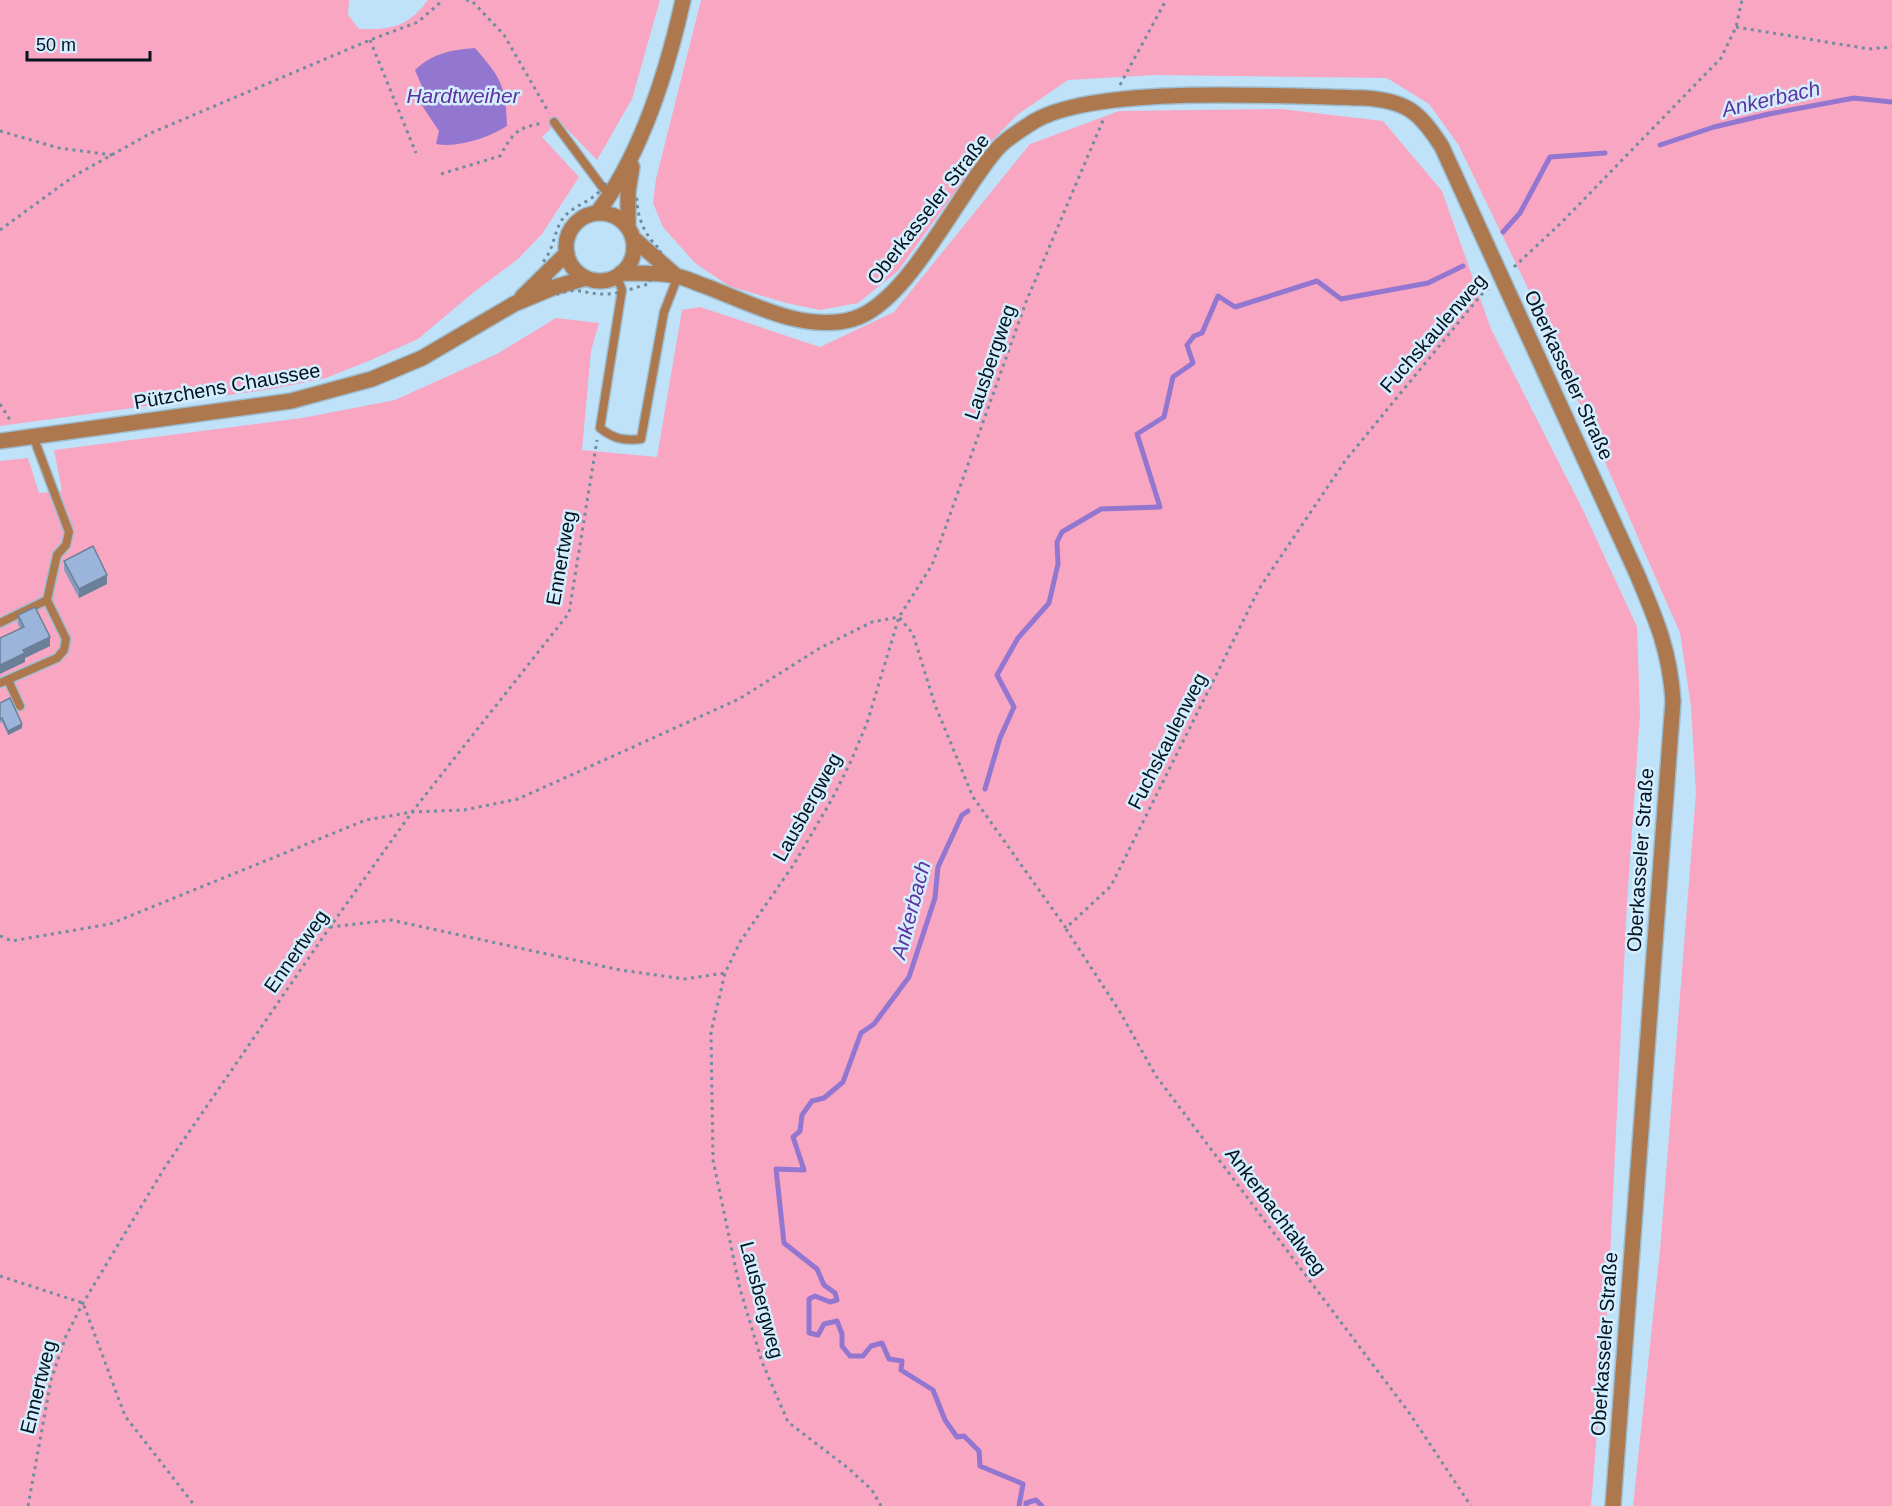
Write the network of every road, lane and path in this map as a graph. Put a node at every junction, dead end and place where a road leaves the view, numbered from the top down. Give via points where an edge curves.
1 (443, 0) edge
2 (466, 0) edge
3 (683, 0) edge
4 (1166, 0) edge
5 (1742, 0) edge
6 (1736, 27) junction
7 (370, 39) junction
8 (1892, 47) edge
9 (1112, 100) junction
10 (554, 122) junction
11 (0, 131) edge
12 (416, 153) dead end
13 (113, 154) junction
14 (634, 155) junction
15 (441, 174) dead end
16 (613, 190) junction
17 (597, 213) junction
18 (0, 230) edge
19 (630, 233) junction
20 (567, 253) junction
21 (547, 272) junction
22 (619, 274) junction
23 (676, 276) junction
24 (586, 278) junction
25 (1501, 278) junction
26 (557, 290) junction
27 (514, 304) junction
28 (0, 404) edge
29 (600, 428) junction
30 (26, 437) junction
31 (0, 441) edge
32 (47, 600) junction
33 (899, 617) junction
34 (0, 623) edge
35 (4, 682) edge
36 (20, 706) dead end
37 (412, 812) junction
38 (330, 927) junction
39 (1065, 928) junction
40 (0, 936) edge
41 (725, 973) junction
42 (0, 1276) edge
43 (83, 1303) junction
44 (28, 1506) edge
45 (195, 1506) edge
46 (881, 1506) edge
47 (1471, 1506) edge
48 (1613, 1506) edge

1 - 7 path via 418,22
2 - 10 path via 472,1 504,35
3 - 14 street
4 - 9 path, Lausbergweg
5 - 6 path, Fuchskaulenweg
6 - 8 path via 1869,49
6 - 25 path, Fuchskaulenweg via 1721,58 1561,223
7 - 12 path
7 - 13 path via 151,133
9 - 23 street, Oberkasseler Straße via 1064,109 1032,122 999,147 901,284 879,305 854,319 828,323 794,319
9 - 25 street, Oberkasseler Straße via 1365,98 1390,100 1412,109 1428,124 1442,147
9 - 33 path, Lausbergweg via 1026,302 932,565
10 - 15 path via 522,127 512,134 500,156
10 - 16 lane
11 - 13 path via 59,148
13 - 18 path via 74,176
14 - 16 street
14 - 19 street via 628,192
16 - 17 street
16 - 21 path via 564,217 551,254 542,263
17 - 19 street via 611,215
17 - 20 street via 579,220 571,229
19 - 22 street via 632,259
19 - 23 street, Oberkasseler Straße
20 - 21 street, Pützchens Chaussee
20 - 24 street via 571,264
21 - 26 path
21 - 27 street, Pützchens Chaussee
22 - 23 street, Oberkasseler Straße
22 - 24 street via 607,280
22 - 29 lane via 622,290
23 - 29 lane via 664,312 641,439 611,437
24 - 26 street, Pützchens Chaussee
25 - 39 path, Fuchskaulenweg via 1481,295 1345,461 1266,579 1111,886
25 - 48 street, Oberkasseler Straße via 1662,632 1671,666 1673,701
26 - 27 street, Pützchens Chaussee
27 - 30 street, Pützchens Chaussee via 422,358 372,379 291,401
28 - 30 path
29 - 37 path, Ennertweg via 568,614
30 - 31 street, Pützchens Chaussee
30 - 32 lane via 69,532 57,555
32 - 34 lane
32 - 35 lane via 66,639 64,650 57,658
33 - 37 path via 872,622 819,648 739,699 549,787 518,799 464,810
33 - 39 path via 913,634 935,705 973,797
33 - 41 path, Lausbergweg via 867,723 841,780 788,873 740,942
35 - 36 lane
37 - 38 path, Ennertweg
37 - 40 path via 366,820 110,924 12,941
38 - 41 path via 391,920 620,970 685,979
38 - 43 path, Ennertweg via 165,1167
39 - 47 path, Ankerbachtalweg via 1156,1076 1410,1414
41 - 46 path, Lausbergweg via 711,1032 713,1160 740,1288 762,1362 788,1422 849,1468 872,1490
42 - 43 path
43 - 44 path, Ennertweg via 66,1336 51,1380
43 - 45 path via 125,1416

